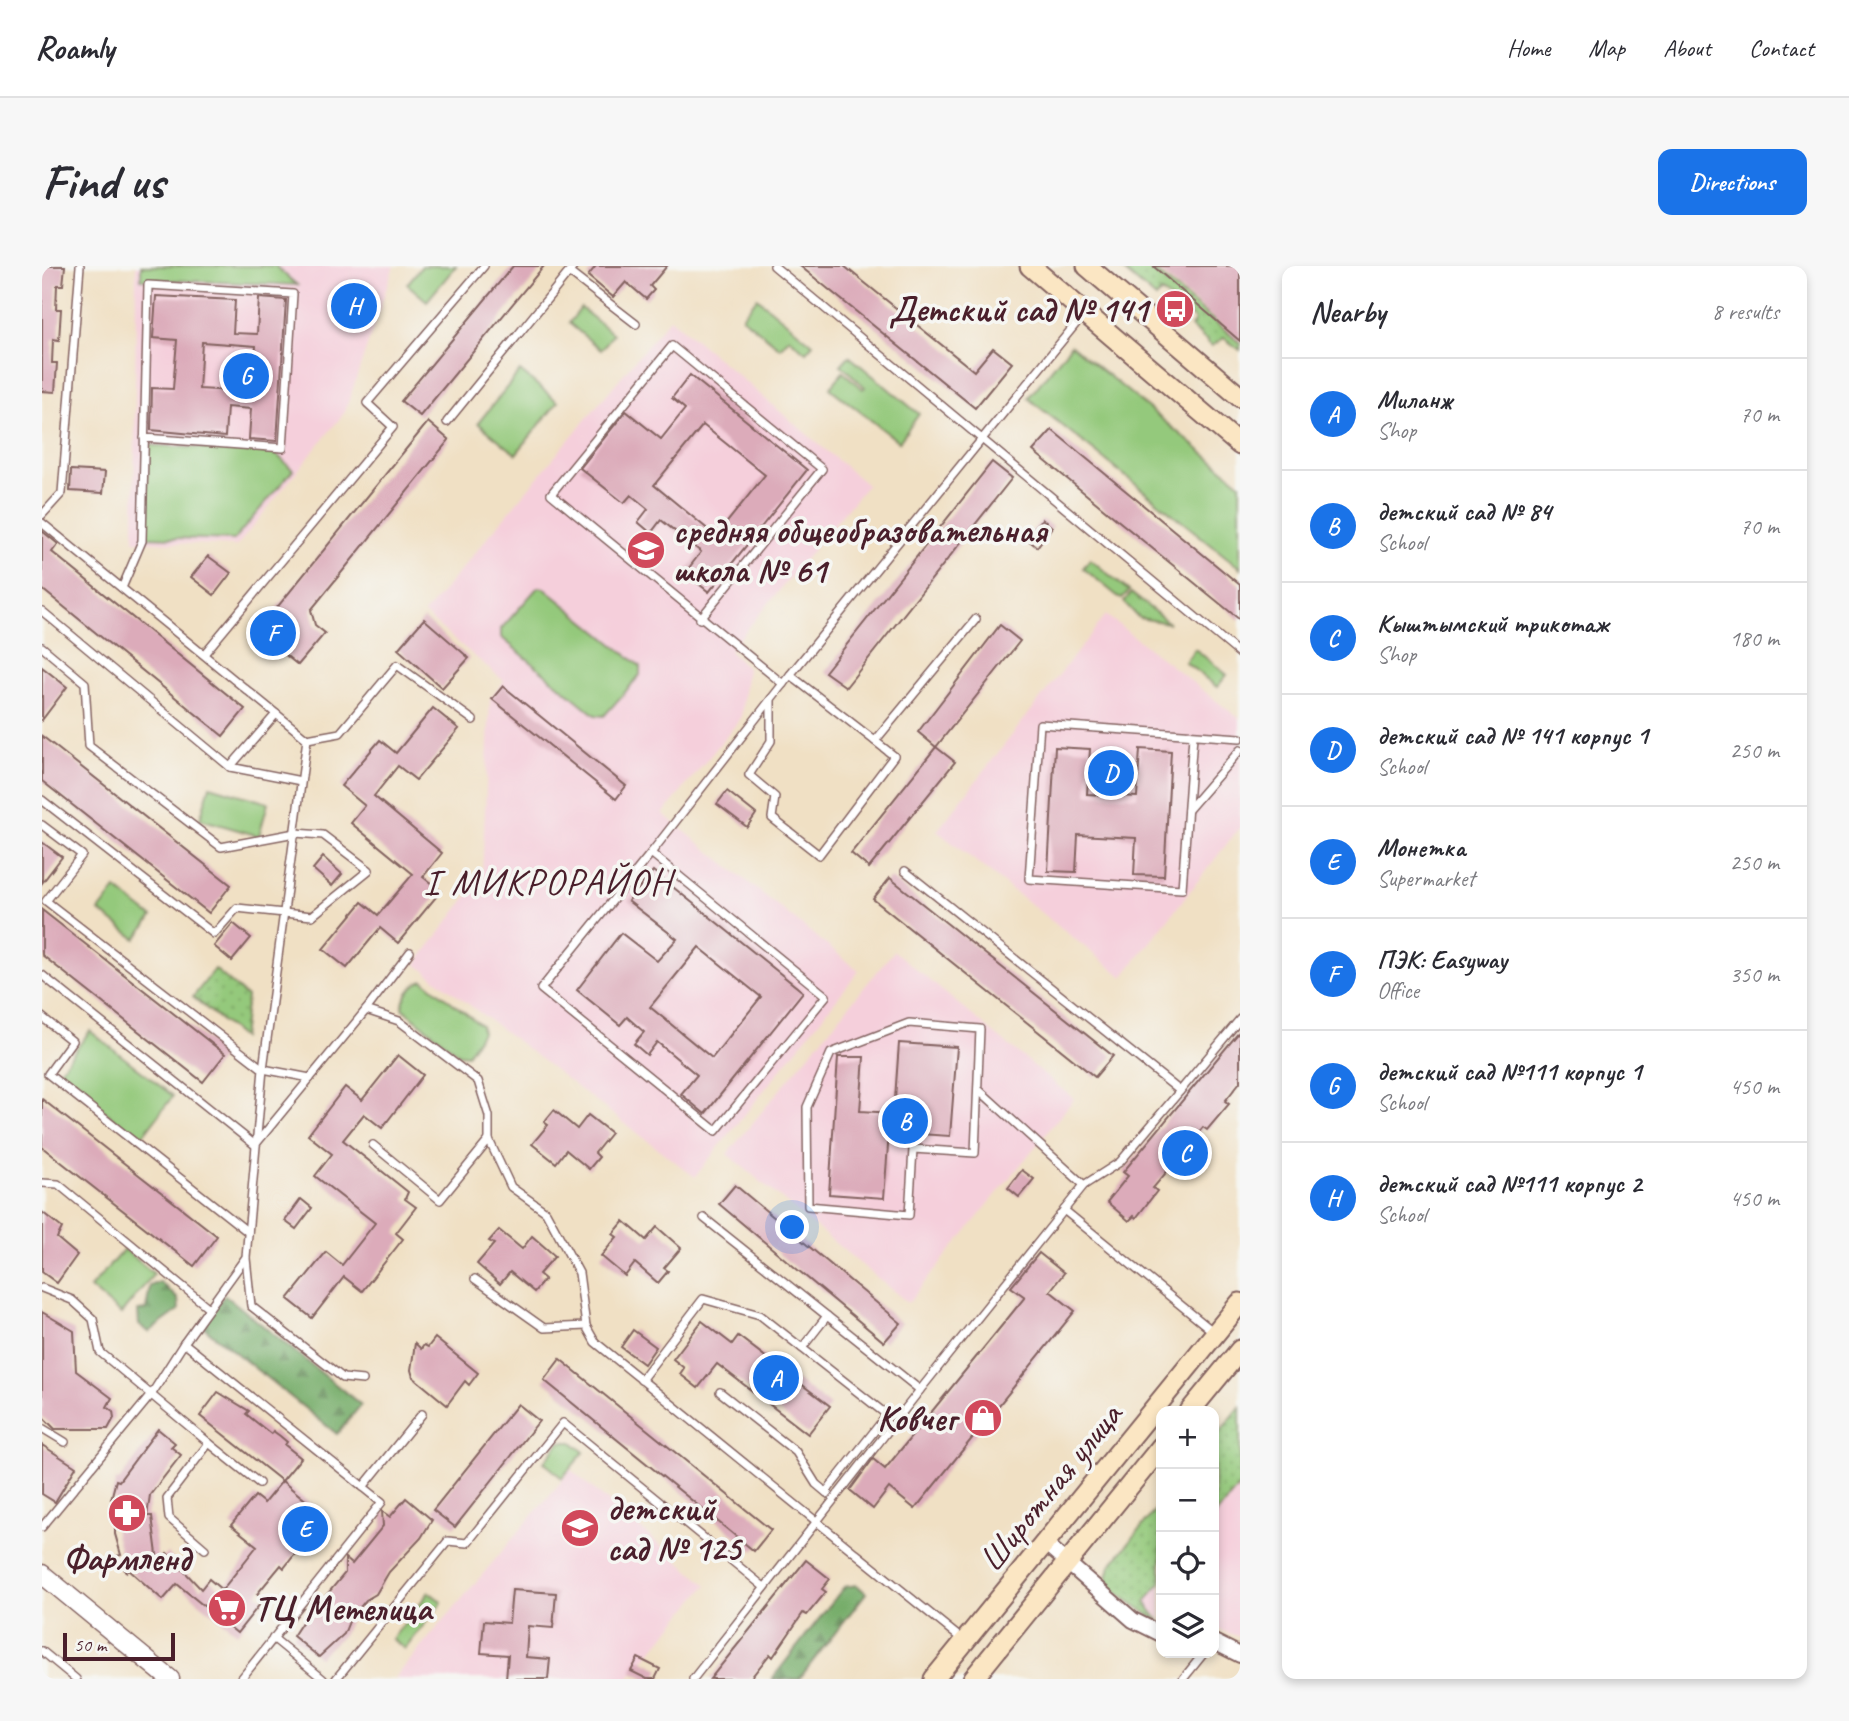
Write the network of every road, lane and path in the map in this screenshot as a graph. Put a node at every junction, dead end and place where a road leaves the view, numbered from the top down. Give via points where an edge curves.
1 (80, 266) edge
2 (484, 266) edge
3 (774, 266) edge
4 (1030, 266) edge
5 (1087, 266) edge
6 (572, 270) edge
7 (1086, 312) junction
8 (636, 324) dead end
9 (1240, 397) edge
10 (447, 422) dead end
11 (144, 438) junction
12 (982, 440) junction
13 (1240, 444) edge
14 (42, 515) edge
15 (42, 523) edge
16 (122, 588) junction
17 (42, 611) edge
18 (700, 619) junction
19 (976, 619) dead end
20 (42, 647) edge
21 (204, 654) junction
22 (1240, 654) edge
23 (790, 675) junction
24 (783, 684) junction
25 (771, 699) junction
26 (276, 714) junction
27 (473, 720) dead end
28 (1193, 736) junction
29 (1240, 738) edge
30 (307, 739) junction
31 (875, 741) junction
32 (1240, 750) edge
33 (230, 767) junction
34 (301, 781) junction
35 (42, 800) edge
36 (1188, 810) junction
37 (42, 825) edge
38 (295, 833) junction
39 (651, 853) junction
40 (905, 872) dead end
41 (284, 914) junction
42 (410, 952) dead end
43 (42, 975) edge
44 (366, 1010) junction
45 (42, 1017) edge
46 (1240, 1020) edge
47 (263, 1069) junction
48 (310, 1079) junction
49 (978, 1088) junction
50 (1180, 1091) junction
51 (489, 1140) junction
52 (255, 1145) junction
53 (373, 1146) dead end
54 (42, 1183) edge
55 (1084, 1185) junction
56 (1064, 1210) junction
57 (704, 1219) dead end
58 (248, 1232) junction
59 (246, 1257) junction
60 (475, 1279) dead end
61 (42, 1288) edge
62 (1240, 1303) edge
63 (209, 1308) junction
64 (827, 1316) junction
65 (586, 1326) junction
66 (1215, 1333) junction
67 (184, 1343) junction
68 (802, 1348) junction
69 (1240, 1350) edge
70 (363, 1380) dead end
71 (641, 1380) junction
72 (920, 1390) junction
73 (720, 1392) dead end
74 (151, 1395) junction
75 (1194, 1406) edge
76 (422, 1414) dead end
77 (42, 1428) edge
78 (65, 1442) dead end
79 (209, 1443) junction
80 (1156, 1453) edge
81 (259, 1483) dead end
82 (363, 1487) junction
83 (826, 1492) junction
84 (834, 1499) junction
85 (816, 1522) junction
86 (42, 1527) edge
87 (1045, 1543) junction
88 (205, 1549) dead end
89 (1068, 1563) junction
90 (42, 1574) edge
91 (764, 1587) junction
92 (1156, 1632) edge
93 (273, 1638) junction
94 (965, 1642) junction
95 (1219, 1644) edge
96 (42, 1651) edge
97 (1240, 1655) edge
98 (1200, 1658) edge
99 (76, 1679) edge
100 (170, 1679) edge
101 (241, 1679) edge
102 (323, 1679) edge
103 (336, 1679) edge
104 (693, 1679) edge
105 (934, 1679) edge
106 (973, 1679) edge
107 (1183, 1679) edge

1 - 14 lane via 62,493
2 - 21 lane via 367,404 393,427
3 - 12 lane
4 - 7 main road
5 - 9 main road
6 - 8 lane
6 - 10 lane
7 - 12 lane
7 - 13 main road
11 - 11 lane via 148,285 293,294 284,448
11 - 16 lane via 142,541
12 - 22 lane
12 - 23 lane
15 - 16 lane
16 - 21 lane
17 - 33 lane
18 - 18 lane via 551,495 672,346 822,469
18 - 24 lane
19 - 31 lane
20 - 38 lane via 85,682 89,746 221,847
21 - 26 lane
23 - 24 lane
23 - 31 lane
24 - 25 lane
25 - 31 lane via 771,741 749,775 775,797 772,818 819,855 894,756
25 - 39 lane
26 - 30 lane
26 - 33 lane
27 - 30 lane via 397,665 340,733
28 - 29 lane
28 - 36 lane
28 - 36 lane via 1040,724 1030,878 1182,889
30 - 34 lane
32 - 36 lane
33 - 34 lane
34 - 38 lane
35 - 41 lane via 214,934 237,908
37 - 47 lane via 82,855 46,901
38 - 41 lane
38 - 41 lane via 323,835 369,870 312,916
39 - 39 lane via 541,989 716,1131 826,996
40 - 50 lane
41 - 47 lane
42 - 44 lane
43 - 52 lane
44 - 48 lane
44 - 51 lane via 398,1021 478,1081 489,1116
45 - 58 lane via 72,1041 48,1074
46 - 50 lane
47 - 48 lane
47 - 52 lane
48 - 52 lane
49 - 49 lane via 981,1029 909,1023 831,1053 807,1107 808,1206 909,1215 913,1149 975,1153
49 - 55 lane
50 - 55 lane via 1121,1162
51 - 53 lane via 440,1200
51 - 65 lane via 511,1187 546,1212 579,1273
52 - 58 lane
54 - 63 lane via 58,1184
55 - 56 lane
56 - 66 lane
56 - 72 lane
57 - 64 lane
58 - 59 lane
59 - 63 lane
59 - 70 lane via 251,1306 343,1378
60 - 65 lane via 544,1328
61 - 74 lane via 72,1300 93,1320 100,1352
62 - 66 main road, Широтная улица
63 - 67 lane
64 - 68 lane
64 - 72 lane
65 - 71 lane via 594,1342
66 - 87 main road, Широтная улица
67 - 74 lane
67 - 82 lane
68 - 71 lane via 760,1315 703,1299
68 - 83 lane via 887,1415
69 - 75 main road
71 - 85 lane
72 - 84 lane
73 - 83 lane via 796,1452
74 - 79 lane
74 - 86 lane
76 - 82 lane
77 - 78 lane
79 - 81 lane
79 - 88 lane via 167,1498 169,1518
80 - 89 main road, Широтная улица
82 - 93 lane via 382,1502
83 - 84 lane
84 - 85 lane
85 - 91 lane
85 - 94 lane
87 - 89 street
87 - 94 main road, Широтная улица
89 - 92 street via 1133,1620
89 - 106 main road, Широтная улица
90 - 100 street
91 - 103 lane via 563,1423 467,1543 448,1541
91 - 104 lane
93 - 101 lane
93 - 102 lane
94 - 105 main road, Широтная улица
95 - 97 street
96 - 99 lane
98 - 107 lane

